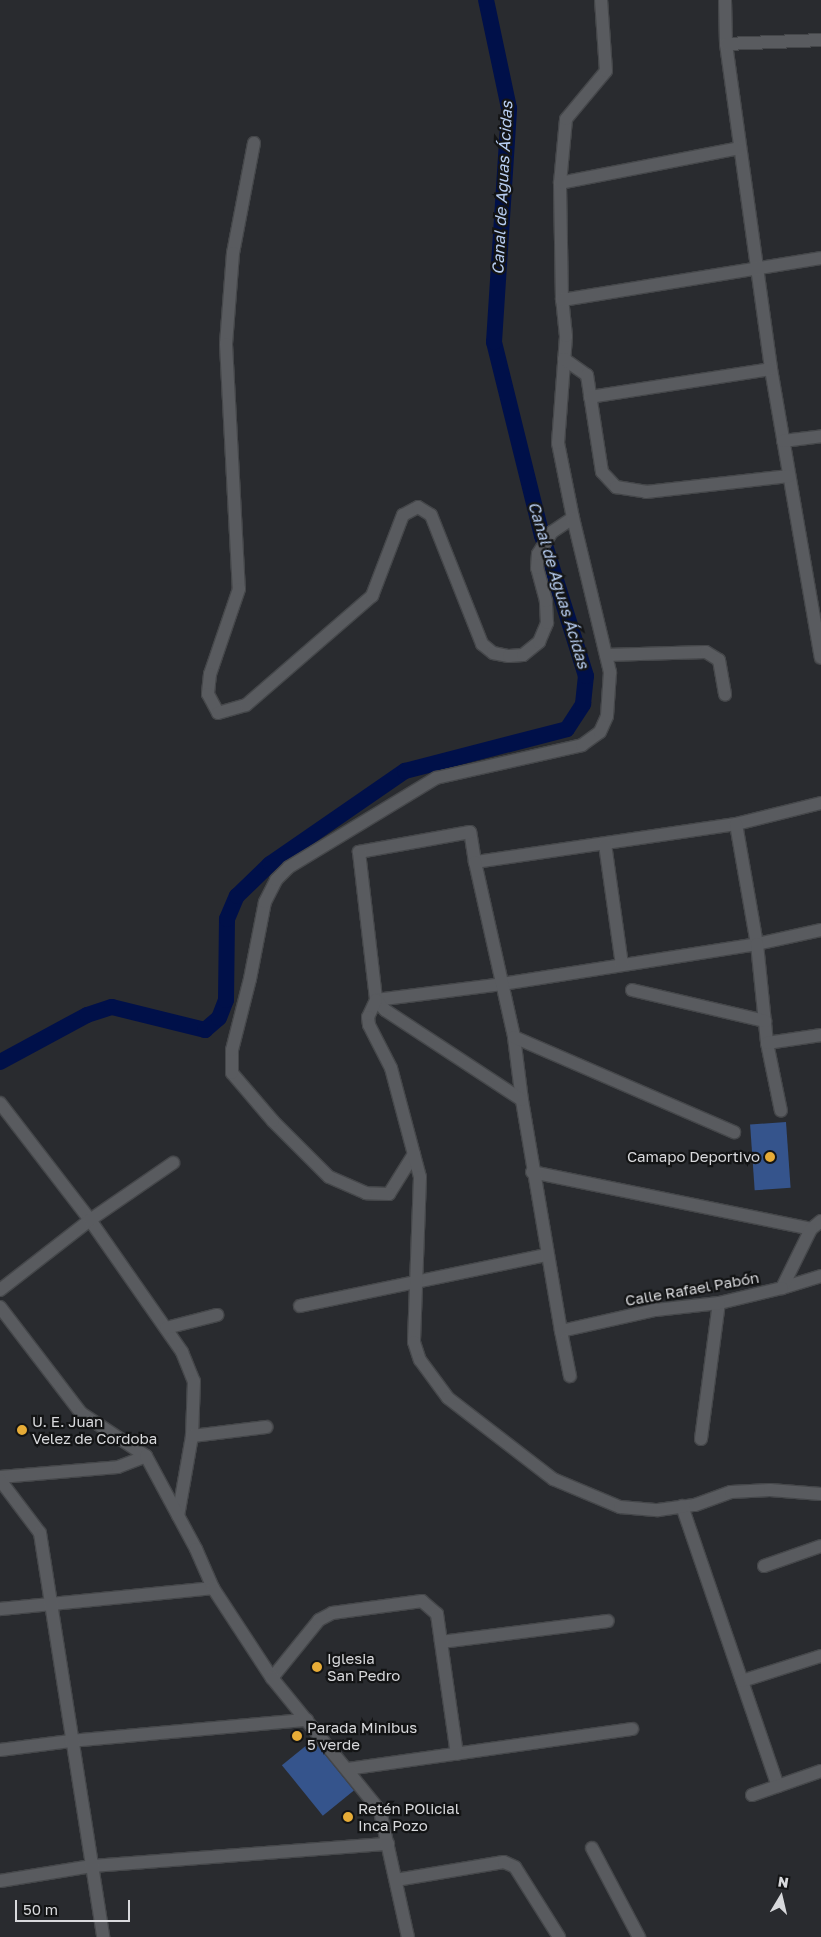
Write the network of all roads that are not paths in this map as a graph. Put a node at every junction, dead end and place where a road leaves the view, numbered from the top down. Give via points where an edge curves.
1 (601, 0) edge
2 (725, 0) edge
3 (821, 40) edge
4 (726, 44) junction
5 (254, 143) dead end
6 (740, 148) junction
7 (560, 183) junction
8 (821, 258) edge
9 (758, 267) junction
10 (562, 300) junction
11 (564, 359) junction
12 (771, 369) junction
13 (590, 397) junction
14 (821, 436) edge
15 (783, 441) junction
16 (789, 476) junction
17 (573, 518) junction
18 (818, 623) edge
19 (606, 656) junction
20 (821, 658) edge
21 (725, 694) dead end
22 (821, 803) edge
23 (736, 824) junction
24 (605, 844) junction
25 (474, 862) junction
26 (821, 930) edge
27 (757, 944) junction
28 (622, 965) junction
29 (502, 984) junction
30 (632, 990) dead end
31 (376, 1000) junction
32 (766, 1021) junction
33 (821, 1035) edge
34 (514, 1037) junction
35 (767, 1043) junction
36 (522, 1100) junction
37 (0, 1103) edge
38 (781, 1110) dead end
39 (734, 1132) dead end
40 (414, 1154) junction
41 (173, 1163) dead end
42 (532, 1172) junction
43 (90, 1220) junction
44 (816, 1225) edge
45 (547, 1255) junction
46 (821, 1276) edge
47 (416, 1281) junction
48 (782, 1288) junction
49 (0, 1290) edge
50 (719, 1304) junction
51 (300, 1306) dead end
52 (0, 1307) edge
53 (217, 1316) dead end
54 (166, 1328) junction
55 (561, 1331) junction
56 (570, 1376) dead end
57 (266, 1427) dead end
58 (192, 1436) junction
59 (701, 1438) dead end
60 (146, 1456) junction
61 (1, 1481) edge
62 (821, 1494) edge
63 (682, 1506) junction
64 (178, 1516) junction
65 (821, 1546) edge
66 (764, 1566) dead end
67 (213, 1588) junction
68 (50, 1604) junction
69 (0, 1610) edge
70 (608, 1621) dead end
71 (441, 1642) junction
72 (821, 1656) edge
73 (272, 1678) junction
74 (742, 1681) junction
75 (307, 1720) junction
76 (632, 1730) dead end
77 (70, 1741) junction
78 (0, 1750) edge
79 (457, 1754) junction
80 (347, 1769) junction
81 (821, 1771) edge
82 (778, 1786) junction
83 (752, 1795) dead end
84 (388, 1844) junction
85 (592, 1848) dead end
86 (92, 1866) junction
87 (0, 1880) edge
88 (396, 1880) junction
89 (103, 1937) edge
90 (408, 1937) edge
91 (559, 1937) edge
92 (639, 1937) edge

1 - 7 street via 606,71 566,119
2 - 4 street
3 - 4 street
4 - 6 street
5 - 17 street via 233,253 226,344 239,589 210,674 208,694 218,712 246,705 372,596 403,515 418,506 431,515 482,644 493,653 523,655 539,642 544,632 546,601 537,568 538,554 552,532
6 - 7 street
6 - 9 street
7 - 10 street
8 - 9 street
9 - 10 street
9 - 12 street
10 - 11 street via 566,336
11 - 13 street via 587,375
11 - 17 street via 558,443
12 - 13 street
12 - 15 street
13 - 16 street via 602,472 616,487 646,492
14 - 15 street
15 - 16 street
16 - 18 street
17 - 19 street
18 - 20 street
19 - 21 street via 706,652 719,660
19 - 40 street via 611,691 607,716 600,732 582,745 436,778 289,867 276,880 265,902 232,1050 232,1073 329,1177 366,1193 389,1194
22 - 23 street
23 - 24 street
23 - 27 street
24 - 25 street
24 - 28 street
25 - 29 street
25 - 31 street via 470,832 359,852
26 - 27 street
27 - 28 street
27 - 32 street
28 - 29 street
29 - 31 street
29 - 34 street
30 - 32 street
31 - 36 street via 385,1010
31 - 40 street via 368,1017 369,1025 391,1068
32 - 35 street
33 - 35 street
34 - 36 street
34 - 39 street
35 - 38 street
36 - 42 street
37 - 43 street
40 - 47 street via 420,1177
41 - 43 street
42 - 44 street
42 - 45 street
43 - 49 street
43 - 54 street
44 - 48 street, Calle Rafael Pabón
45 - 47 street
45 - 55 street
46 - 48 street
47 - 51 street
47 - 63 street via 414,1342 420,1360 448,1398 553,1479 591,1497 620,1508 658,1510
48 - 50 street, Calle Rafael Pabón
50 - 55 street, Calle Rafael Pabón via 655,1310
50 - 59 street
52 - 60 street via 81,1412
53 - 54 street
54 - 58 street via 182,1352 194,1381
55 - 56 street
57 - 58 street
58 - 64 street
60 - 61 street via 118,1466
60 - 64 street
61 - 68 street via 40,1533
62 - 63 street via 770,1490 731,1492
63 - 74 street
64 - 67 street
65 - 66 street
67 - 68 street
67 - 73 street
68 - 69 street
68 - 77 street
70 - 71 street
71 - 73 street via 437,1614 422,1602 332,1613 318,1620
71 - 79 street
72 - 74 street
73 - 75 street
74 - 82 street
75 - 77 street
75 - 80 street
76 - 79 street
77 - 78 street
77 - 86 street
79 - 80 street
80 - 84 street via 380,1811
81 - 82 street
82 - 83 street
84 - 86 street
84 - 88 street
85 - 92 street
86 - 87 street
86 - 89 street
88 - 90 street
88 - 91 street via 504,1862 515,1867

